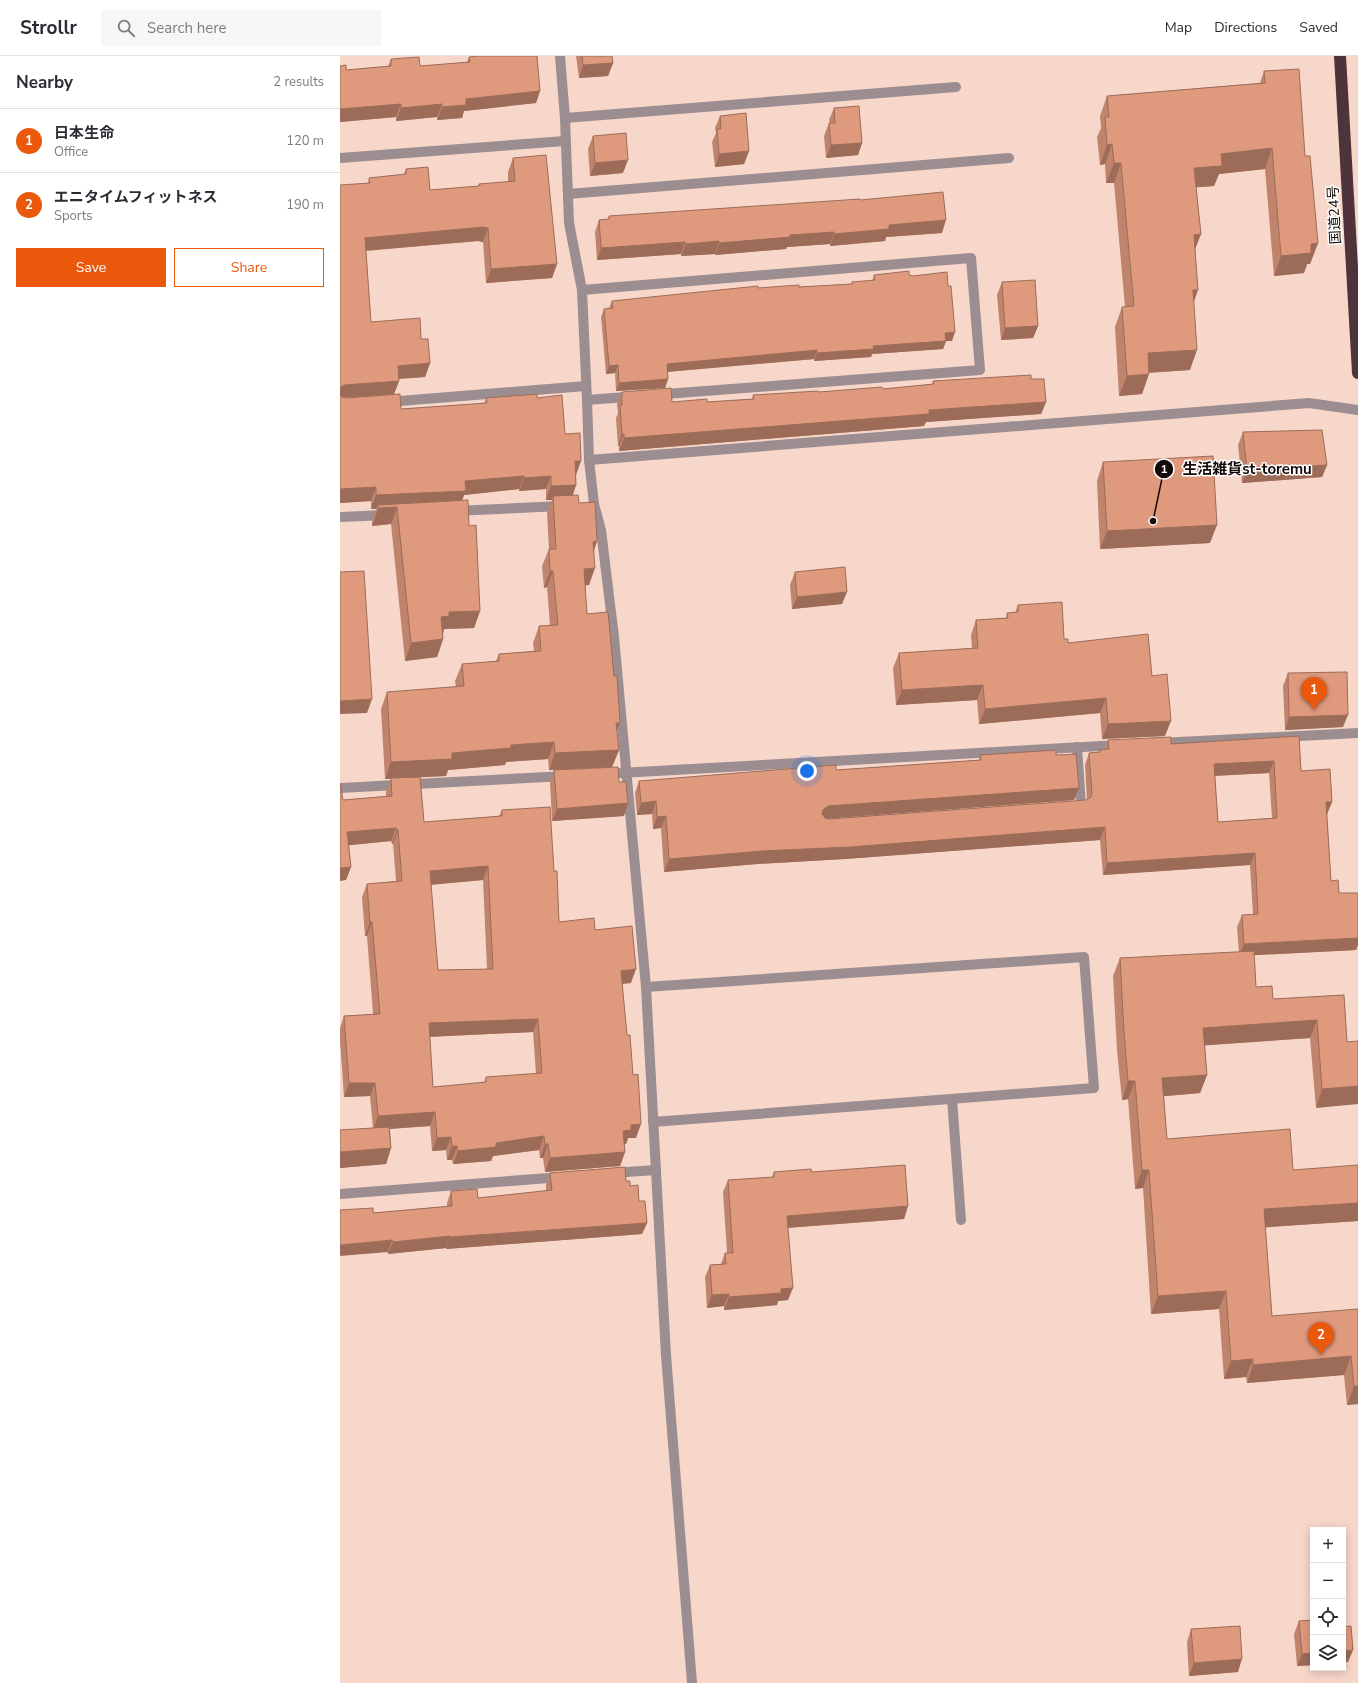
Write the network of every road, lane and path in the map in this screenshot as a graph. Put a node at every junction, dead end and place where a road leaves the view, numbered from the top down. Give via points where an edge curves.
1 (560, 56) edge
2 (1340, 56) edge
3 (956, 87) dead end
4 (565, 118) junction
5 (565, 141) junction
6 (340, 158) edge
7 (1009, 158) dead end
8 (568, 194) junction
9 (582, 290) junction
10 (1358, 373) edge
11 (586, 386) junction
12 (587, 400) junction
13 (380, 402) edge
14 (1358, 410) edge
15 (589, 460) junction
16 (570, 505) edge
17 (443, 512) edge
18 (396, 514) edge
19 (340, 517) edge
20 (1358, 733) edge
21 (1131, 744) edge
22 (1147, 744) edge
23 (1077, 747) junction
24 (625, 773) junction
25 (610, 774) edge
26 (578, 776) edge
27 (340, 788) edge
28 (1065, 807) edge
29 (646, 987) junction
30 (952, 1099) junction
31 (653, 1122) junction
32 (656, 1170) junction
33 (601, 1174) edge
34 (569, 1177) edge
35 (340, 1194) edge
36 (961, 1220) dead end
37 (692, 1683) edge

1 - 4 street
2 - 10 highway, 国道24号
3 - 4 street
4 - 5 street
5 - 6 street
5 - 8 street
7 - 8 street
8 - 9 street via 569,223
9 - 11 street
9 - 12 street via 971,258 980,370
11 - 12 street
11 - 13 street
12 - 15 street
14 - 15 street via 1309,403
15 - 24 street via 590,504 601,530 614,637
16 - 17 street
18 - 19 street
20 - 22 street
21 - 23 street
23 - 24 street
23 - 28 street via 1081,806
24 - 25 street
24 - 29 street
26 - 27 street
29 - 30 street via 1084,957 1094,1088
29 - 31 street
30 - 31 street
30 - 36 street
31 - 32 street
32 - 33 street
32 - 37 street via 666,1355
34 - 35 street

